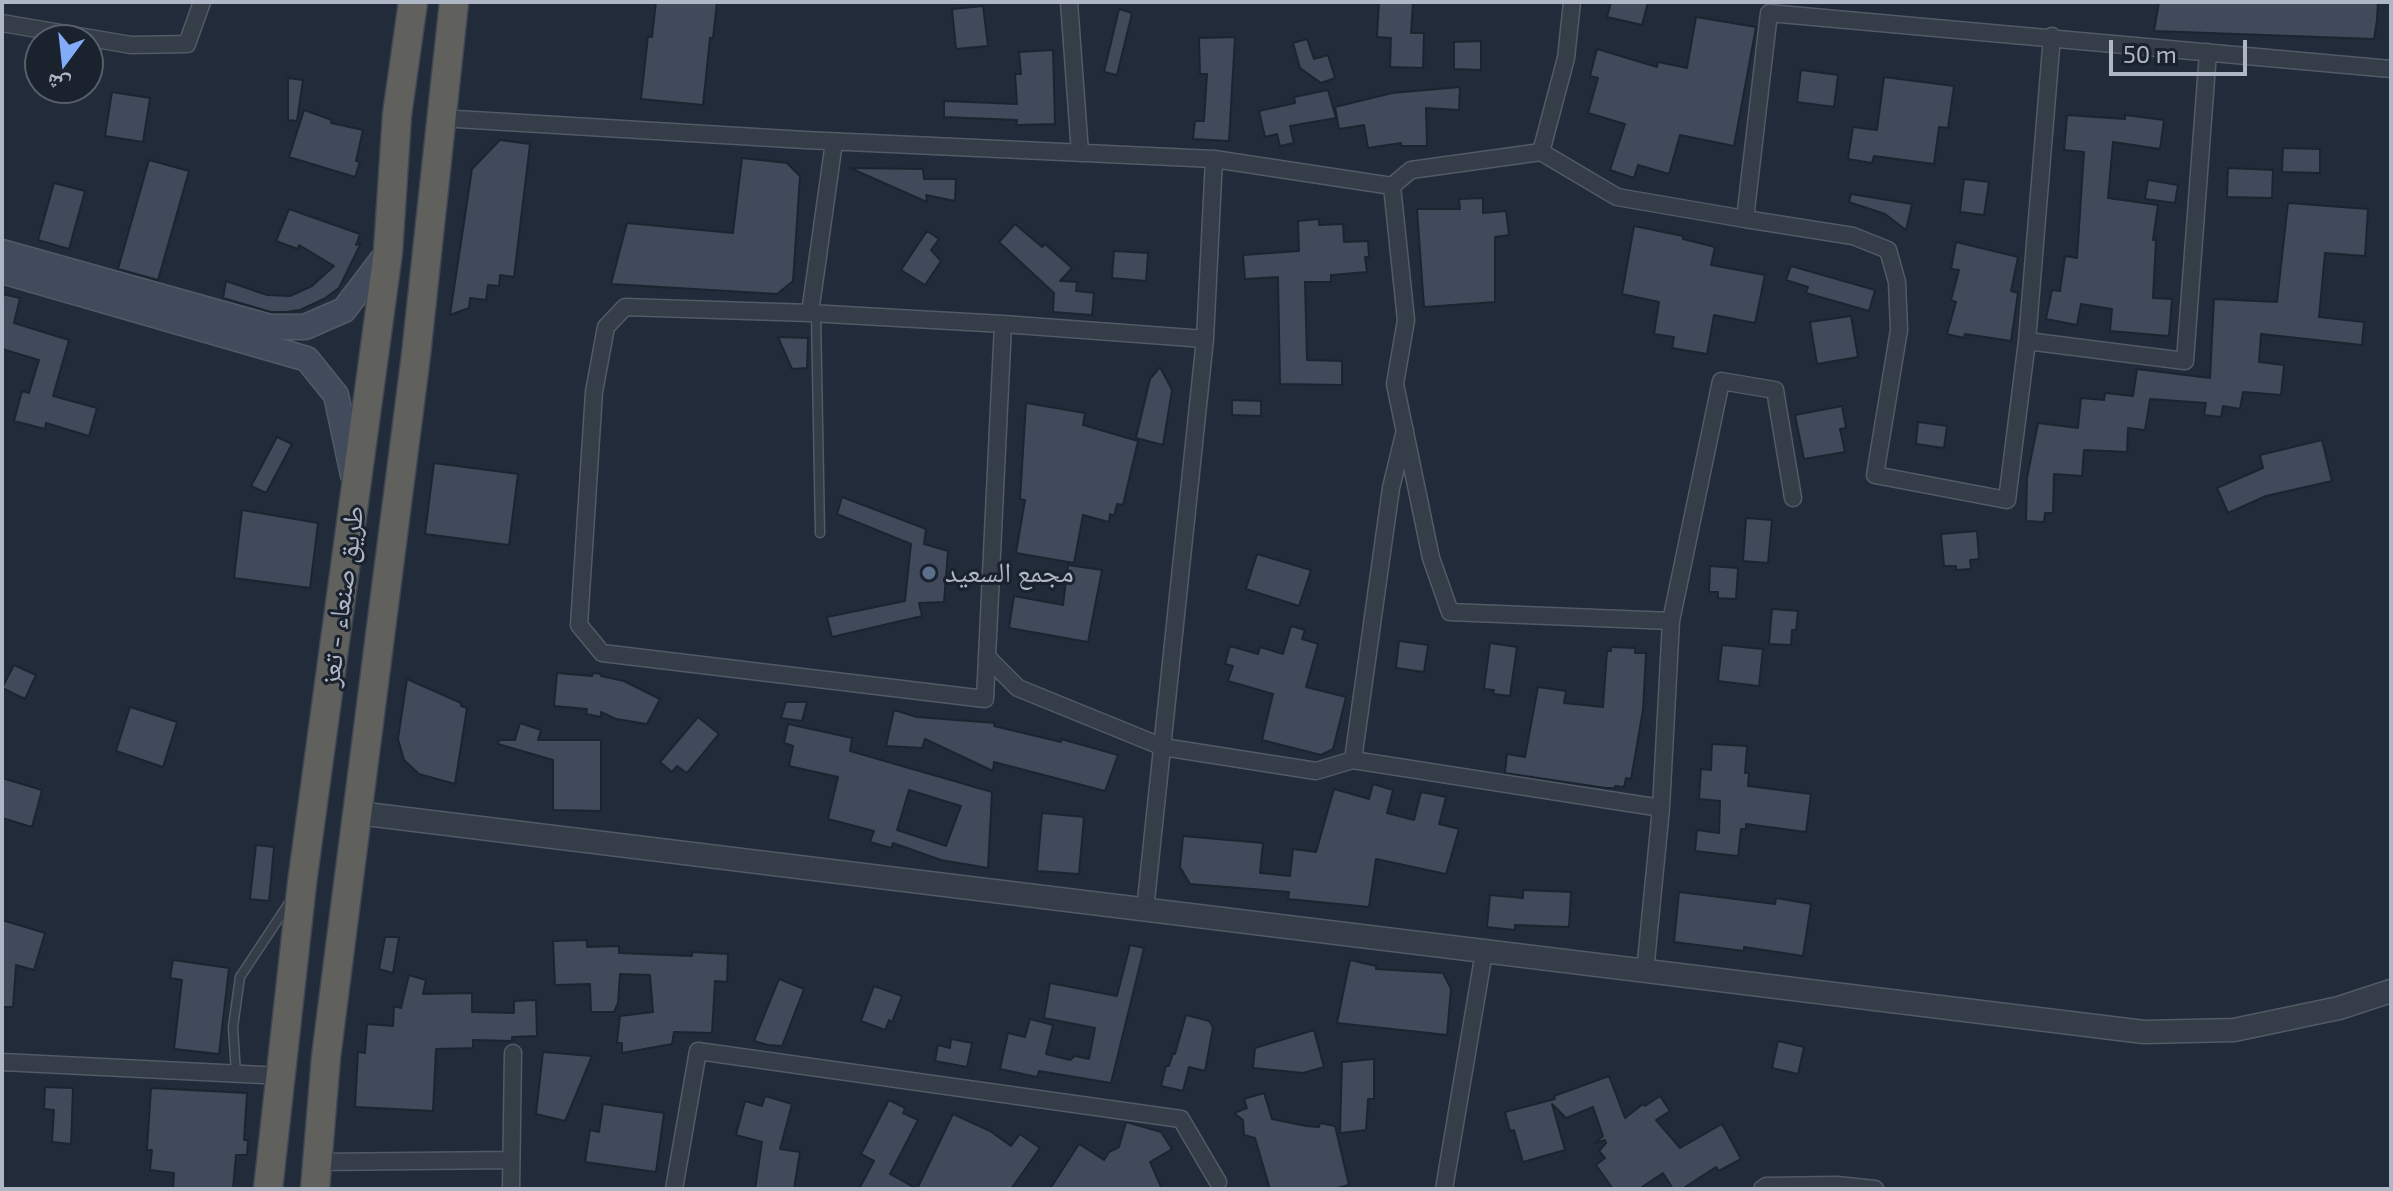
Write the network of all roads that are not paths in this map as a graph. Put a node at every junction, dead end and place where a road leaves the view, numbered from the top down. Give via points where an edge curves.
1 (202, 2) edge
2 (413, 2) edge
3 (454, 2) edge
4 (1069, 2) edge
5 (1572, 2) edge
6 (2, 23) edge
7 (2052, 36) junction
8 (2208, 52) junction
9 (2391, 69) edge
10 (440, 118) junction
11 (834, 142) junction
12 (1541, 152) junction
13 (1080, 153) junction
14 (1214, 159) junction
15 (1392, 186) junction
16 (1745, 219) junction
17 (2, 252) edge
18 (388, 252) junction
19 (2, 271) edge
20 (813, 313) junction
21 (1003, 324) junction
22 (1205, 339) junction
23 (2027, 341) junction
24 (1405, 430) junction
25 (356, 490) junction
26 (1793, 498) dead end
27 (820, 533) dead end
28 (1671, 621) junction
29 (987, 657) junction
30 (1163, 747) junction
31 (1353, 760) junction
32 (1661, 808) junction
33 (358, 813) junction
34 (302, 883) junction
35 (1145, 910) junction
36 (1484, 952) junction
37 (1645, 972) junction
38 (2391, 991) edge
39 (513, 1053) dead end
40 (2, 1062) edge
41 (236, 1074) junction
42 (283, 1076) junction
43 (511, 1160) junction
44 (316, 1175) edge
45 (1217, 1187) edge
46 (268, 1189) edge
47 (511, 1189) edge
48 (674, 1189) edge
49 (1444, 1189) edge
50 (1762, 1189) edge
51 (1875, 1189) edge

1 - 6 street via 187,44 131,45
2 - 18 highway, طريق صنعاء - تعز via 397,115
3 - 10 highway, طريق صنعاء - تعز
4 - 13 street
5 - 12 street via 1566,58
7 - 8 street
7 - 16 street via 1769,13
7 - 23 street
8 - 9 street
8 - 23 street via 2185,361
10 - 11 street
10 - 33 highway, طريق صنعاء - تعز
11 - 13 street
11 - 20 street
12 - 15 street via 1411,170
12 - 16 street via 1617,197
13 - 14 street
14 - 15 street
14 - 22 street
15 - 24 street via 1406,320 1395,384
16 - 23 street via 1853,236 1888,250 1897,282 1899,330 1875,475 2007,500
17 - 18 main road via 270,327 305,327 344,310
18 - 25 highway, طريق صنعاء - تعز
19 - 25 main road via 307,359 336,395
20 - 21 street
20 - 27 lane
20 - 29 street via 625,307 606,327 594,392 579,625 602,653 985,699
21 - 22 street
21 - 29 street
22 - 30 street
24 - 28 street via 1431,558 1450,612
24 - 31 street via 1391,488
25 - 34 highway, طريق صنعاء - تعز
26 - 28 street via 1775,390 1721,381
28 - 32 street
29 - 30 street via 1018,688
30 - 31 street via 1316,771
30 - 35 street
31 - 32 street
32 - 37 street
33 - 35 street
33 - 44 highway, طريق صنعاء - تعز
34 - 41 lane via 240,977 233,1027
34 - 42 highway, طريق صنعاء - تعز
35 - 36 street
36 - 37 street
36 - 49 street
37 - 38 street via 2144,1032 2234,1030
39 - 43 street
40 - 41 street
41 - 42 street
42 - 46 highway, طريق صنعاء - تعز
43 - 44 street
43 - 47 street
45 - 48 street via 1181,1119 698,1051
50 - 51 street

